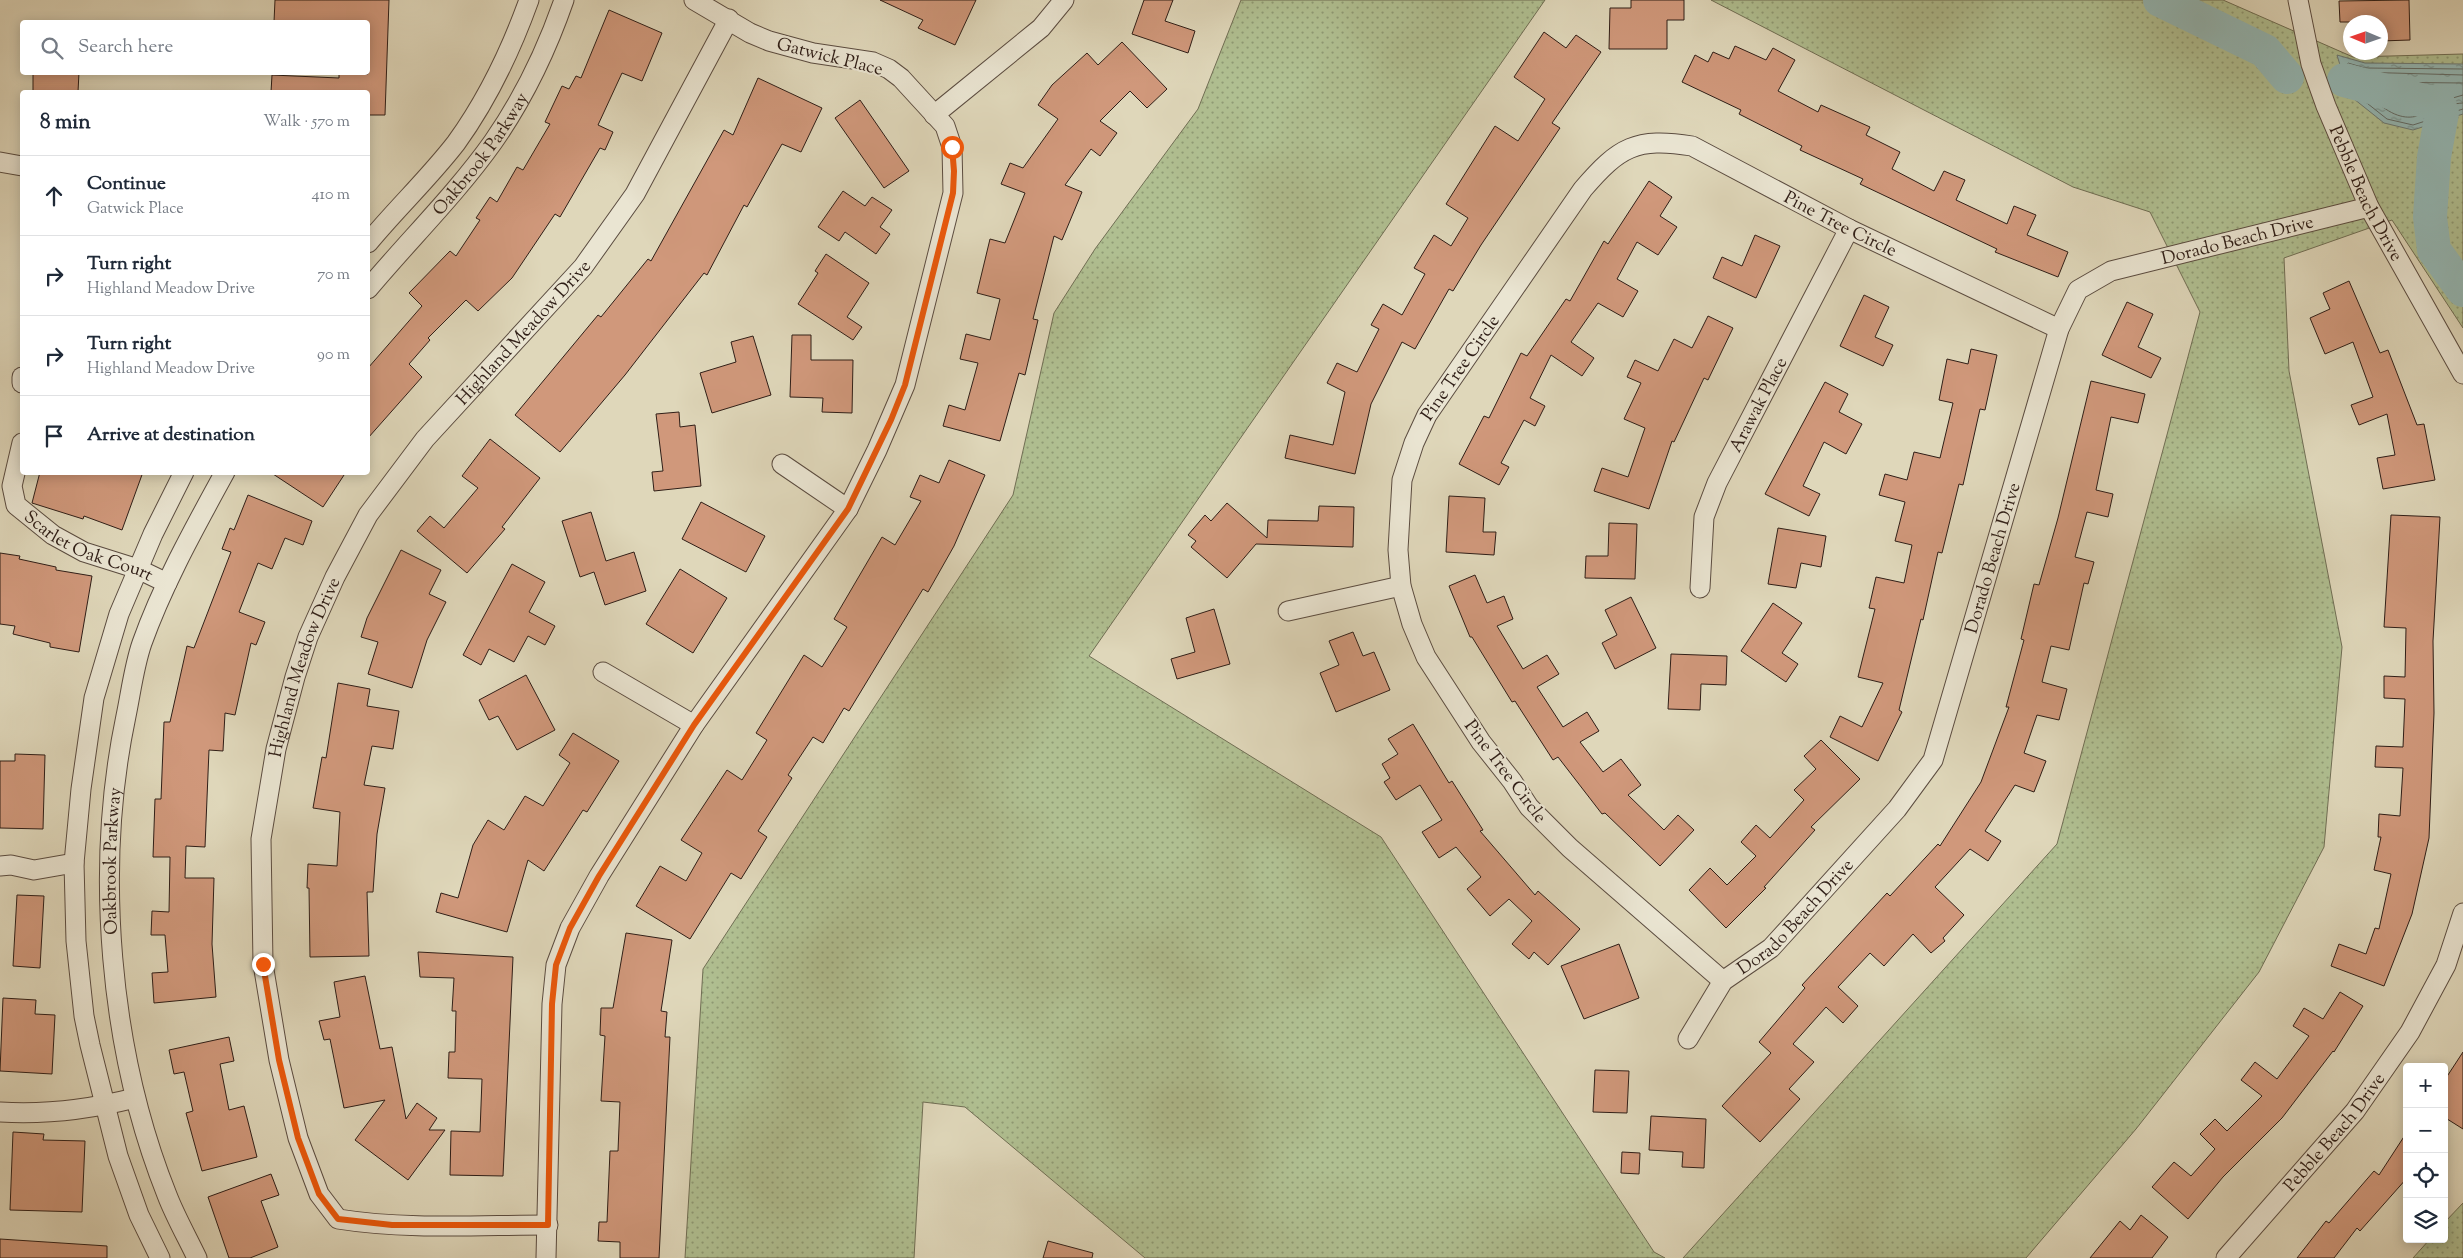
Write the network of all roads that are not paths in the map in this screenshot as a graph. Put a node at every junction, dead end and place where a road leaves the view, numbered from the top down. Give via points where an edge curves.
1 (528, 0) edge
2 (564, 0) edge
3 (694, 0) edge
4 (1064, 0) edge
5 (2298, 0) edge
6 (729, 19) junction
7 (934, 115) junction
8 (0, 162) edge
9 (20, 166) edge
10 (2369, 206) junction
11 (1849, 229) junction
12 (370, 241) edge
13 (370, 287) edge
14 (2059, 329) junction
15 (2463, 374) edge
16 (20, 452) edge
17 (782, 464) dead end
18 (182, 475) edge
19 (224, 475) edge
20 (848, 509) junction
21 (138, 569) junction
22 (167, 583) junction
23 (1401, 586) junction
24 (1700, 588) dead end
25 (1288, 611) dead end
26 (603, 672) dead end
27 (694, 725) junction
28 (74, 863) junction
29 (0, 866) edge
30 (2463, 913) edge
31 (1723, 981) junction
32 (1688, 1039) dead end
33 (135, 1098) junction
34 (106, 1105) junction
35 (0, 1112) edge
36 (548, 1225) junction
37 (160, 1258) edge
38 (197, 1258) edge
39 (546, 1258) edge
40 (2226, 1258) edge

1 - 12 street, Oakbrook Parkway via 516,37 478,109 455,143
2 - 13 street, Oakbrook Parkway via 538,63 493,142
3 - 6 street, Gatwick Place
4 - 7 street via 1041,28
5 - 10 street, Pebble Beach Drive via 2314,72
6 - 7 street, Gatwick Place via 750,33 790,48 873,62 889,69
6 - 36 street, Highland Meadow Drive via 635,194 583,267 425,439 368,514 308,637 276,749 266,804 261,839 263,964 279,1060 298,1138 319,1194 338,1219 362,1223
7 - 20 street, Gatwick Place via 945,126 952,147 953,193 905,385
8 - 9 street
10 - 14 street, Dorado Beach Drive via 2111,271 2078,290
10 - 15 street, Pebble Beach Drive
11 - 14 street, Pine Tree Circle
11 - 23 street, Pine Tree Circle via 1692,146 1665,142 1639,144 1606,162 1583,189 1427,415 1402,480 1398,550
11 - 24 street, Arawak Place via 1716,483 1704,517
14 - 31 street, Dorado Beach Drive via 1934,760 1897,809 1772,948
16 - 21 street, Scarlet Oak Court via 12,486 16,505 53,535 84,552
17 - 20 street
18 - 21 street, Oakbrook Parkway
19 - 22 street, Oakbrook Parkway
20 - 27 street, Gatwick Place
21 - 22 street, Scarlet Oak Court
21 - 28 street, Oakbrook Parkway via 119,614 94,698
22 - 33 street, Oakbrook Parkway via 142,644 111,802 112,955
23 - 25 street
23 - 31 street, Pine Tree Circle via 1426,657 1480,742 1512,781 1528,807 1570,848
26 - 27 street
27 - 36 street, Gatwick Place via 599,876 570,928 556,965 552,1004
28 - 29 street via 34,870
28 - 34 street, Oakbrook Parkway via 76,941 84,1016
30 - 40 street, Pebble Beach Drive via 2446,965 2410,1032 2355,1111
31 - 32 street, Dorado Beach Drive
33 - 34 street
33 - 38 street, Oakbrook Parkway via 167,1195
34 - 35 street via 54,1112
34 - 37 street, Oakbrook Parkway via 118,1156 139,1215
36 - 39 street, Gatwick Place

